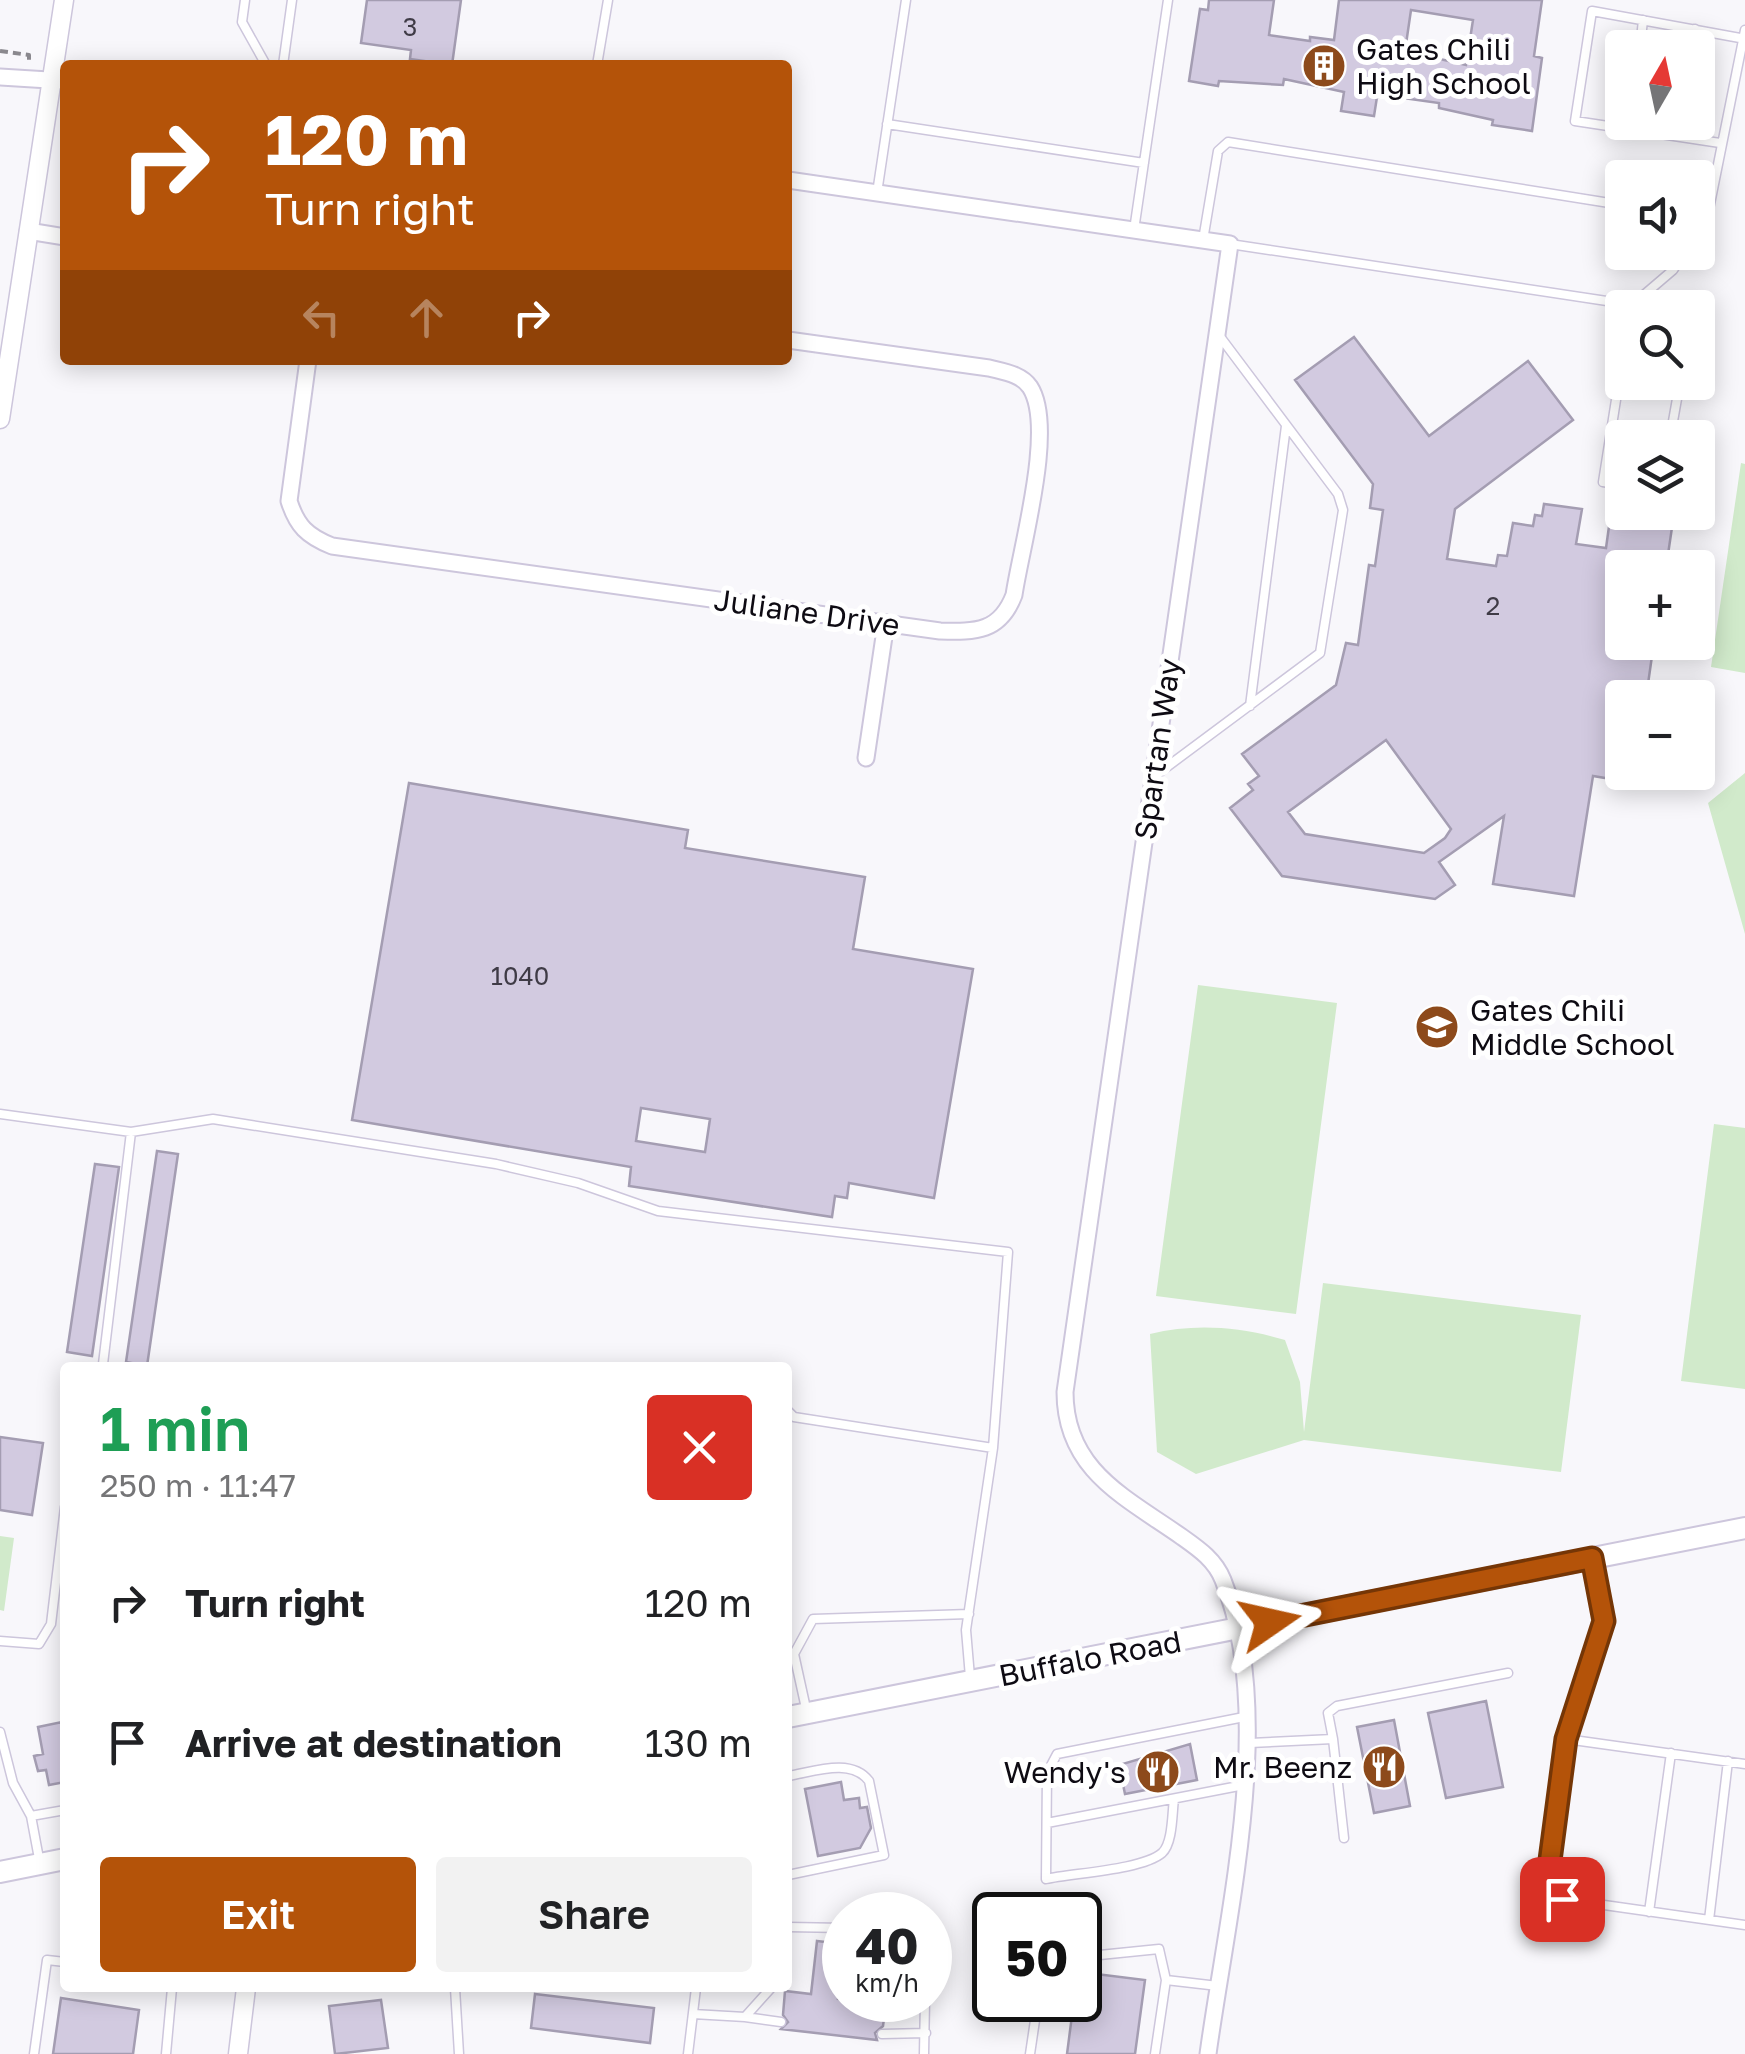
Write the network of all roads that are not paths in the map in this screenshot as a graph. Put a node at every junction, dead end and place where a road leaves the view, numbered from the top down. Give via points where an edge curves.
1 (64, 0) edge
2 (244, 0) edge
3 (292, 0) edge
4 (608, 0) edge
5 (906, 0) edge
6 (1168, 0) edge
7 (1643, 20) junction
8 (1642, 30) edge
9 (1694, 30) edge
10 (1715, 32) edge
11 (1743, 34) edge
12 (60, 60) edge
13 (263, 60) edge
14 (283, 60) edge
15 (598, 60) edge
16 (0, 78) edge
17 (59, 81) edge
18 (887, 124) junction
19 (1605, 124) edge
20 (1700, 140) edge
21 (1720, 143) junction
22 (1144, 162) junction
23 (1715, 164) edge
24 (792, 181) edge
25 (876, 193) junction
26 (1605, 202) edge
27 (1134, 230) junction
28 (28, 231) junction
29 (60, 235) edge
30 (1203, 240) junction
31 (1230, 244) junction
32 (1673, 270) edge
33 (1650, 290) edge
34 (1605, 302) edge
35 (1217, 333) junction
36 (792, 341) edge
37 (307, 365) edge
38 (2, 392) edge
39 (0, 419) edge
40 (1286, 426) junction
41 (886, 623) junction
42 (1250, 706) junction
43 (866, 758) dead end
44 (1152, 777) junction
45 (0, 1114) edge
46 (132, 1132) junction
47 (104, 1362) edge
48 (792, 1415) edge
49 (993, 1448) junction
50 (1745, 1528) edge
51 (60, 1549) edge
52 (1592, 1558) junction
53 (969, 1614) junction
54 (1236, 1629) junction
55 (0, 1641) edge
56 (792, 1652) edge
57 (792, 1664) edge
58 (1508, 1672) dead end
59 (971, 1681) junction
60 (797, 1715) edge
61 (1249, 1716) junction
62 (0, 1732) edge
63 (1566, 1739) junction
64 (1332, 1740) junction
65 (1250, 1743) junction
66 (1671, 1754) junction
67 (1728, 1762) junction
68 (1745, 1764) edge
69 (792, 1775) edge
70 (1245, 1784) junction
71 (1174, 1799) junction
72 (60, 1811) edge
73 (31, 1816) junction
74 (1048, 1822) junction
75 (1344, 1838) dead end
76 (60, 1860) edge
77 (40, 1864) junction
78 (0, 1872) edge
79 (792, 1874) edge
80 (1650, 1912) junction
81 (1709, 1920) junction
82 (1745, 1924) edge
83 (792, 1928) edge
84 (822, 1928) edge
85 (1102, 1955) edge
86 (60, 1961) edge
87 (1166, 1980) junction
88 (1218, 1986) junction
89 (172, 1992) edge
90 (246, 1992) edge
91 (455, 1992) edge
92 (696, 1992) edge
93 (768, 1992) edge
94 (693, 2014) junction
95 (744, 2017) junction
96 (780, 2022) dead end
97 (926, 2022) edge
98 (1035, 2022) edge
99 (926, 2033) junction
100 (882, 2034) dead end
101 (34, 2054) edge
102 (166, 2054) edge
103 (238, 2054) edge
104 (459, 2054) edge
105 (688, 2054) edge
106 (924, 2054) edge
107 (1030, 2054) edge
108 (1155, 2054) edge
109 (1208, 2054) edge

1 - 12 street
2 - 13 lane via 242,22
3 - 14 lane
4 - 15 lane
5 - 18 lane
6 - 22 lane
7 - 8 lane
7 - 9 lane
7 - 19 lane via 1592,11 1576,121
10 - 11 lane
11 - 21 lane
16 - 17 street
17 - 28 street
18 - 22 lane
18 - 25 lane
20 - 21 lane
21 - 23 lane
22 - 27 lane
24 - 25 street
25 - 27 street
26 - 30 lane via 1228,142 1218,151
27 - 30 street
28 - 29 street
28 - 38 street
30 - 31 street
31 - 34 lane
31 - 35 street, Spartan Way
32 - 33 lane
35 - 40 lane
35 - 44 street, Spartan Way
36 - 41 street, Juliane Drive via 1015,374 1030,386 1039,409 1040,439 1007,612 978,632
37 - 41 street, Juliane Drive via 289,502 296,523 311,537 332,546
38 - 39 street
40 - 42 lane
40 - 42 lane via 1343,510 1320,653
41 - 43 street
42 - 44 lane
44 - 54 street, Spartan Way via 1065,1408 1074,1447 1092,1470 1214,1564
45 - 46 lane
46 - 47 lane
46 - 49 lane via 213,1119 496,1164 658,1210 1008,1252
48 - 49 lane
49 - 53 lane
50 - 52 main road, Buffalo Road
51 - 55 lane via 51,1624 39,1644
52 - 54 main road, Buffalo Road
52 - 63 lane via 1604,1621
53 - 56 lane via 813,1619
53 - 59 lane
54 - 59 main road, Buffalo Road
54 - 61 street, Spartan Way
57 - 60 lane
58 - 64 lane via 1337,1706 1328,1713
59 - 60 main road, Buffalo Road
61 - 65 street, Spartan Way
61 - 74 lane via 1058,1754 1047,1773
62 - 73 lane via 12,1784
63 - 66 lane
63 - 80 lane via 1547,1883 1562,1899
64 - 65 lane
64 - 75 lane
65 - 70 street, Spartan Way
66 - 67 lane
66 - 80 lane
67 - 68 lane
67 - 81 lane
69 - 79 lane via 843,1767 862,1772 884,1855
70 - 71 lane
70 - 88 street, Spartan Way
71 - 74 lane
71 - 74 lane via 1161,1854 1046,1879
72 - 73 lane
73 - 77 lane
76 - 77 main road
77 - 78 main road
80 - 81 lane
81 - 82 lane
83 - 84 lane
85 - 87 lane via 1159,1949
86 - 101 lane via 47,1960
87 - 88 lane
87 - 108 lane
88 - 109 street, Spartan Way
89 - 102 lane
90 - 103 street
91 - 104 lane
92 - 94 lane
93 - 95 lane
94 - 95 lane
94 - 105 lane
95 - 96 lane
97 - 99 lane
98 - 107 lane
99 - 100 lane
99 - 106 lane

